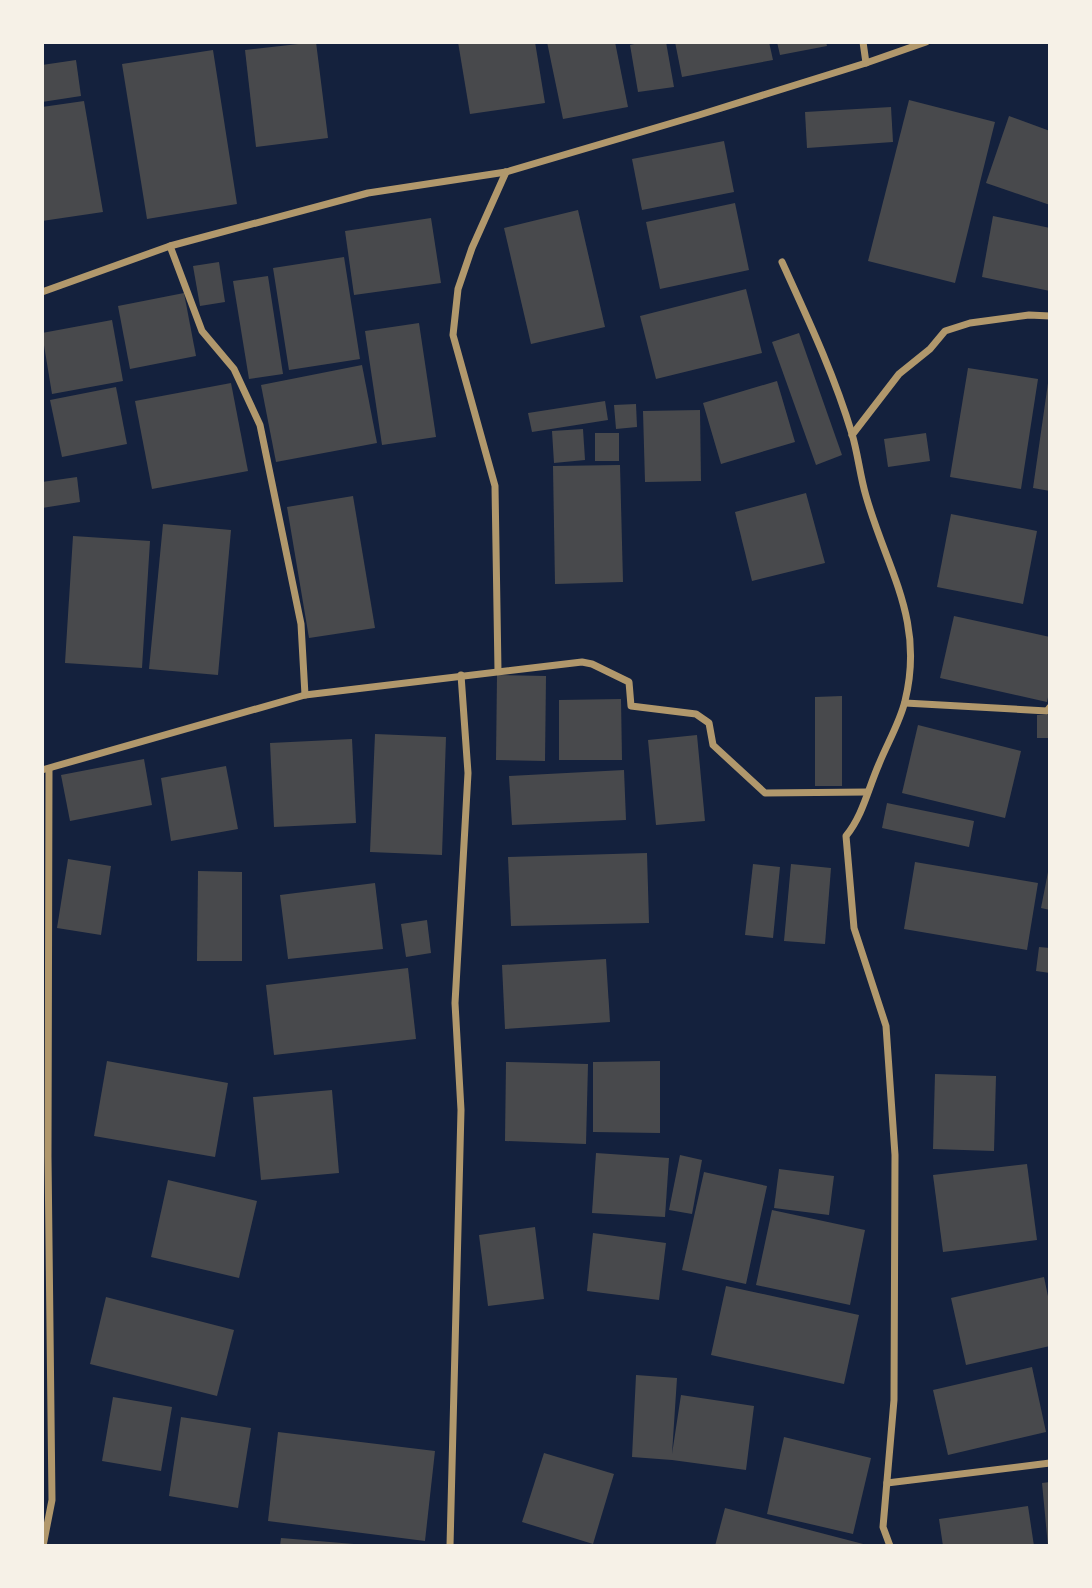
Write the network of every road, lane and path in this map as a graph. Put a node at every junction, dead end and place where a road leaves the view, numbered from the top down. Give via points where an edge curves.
1 (863, 42) edge
2 (926, 42) edge
3 (866, 63) junction
4 (506, 172) junction
5 (170, 246) junction
6 (782, 262) dead end
7 (42, 292) edge
8 (1050, 316) edge
9 (852, 435) junction
10 (498, 671) junction
11 (461, 675) junction
12 (305, 695) junction
13 (905, 703) junction
14 (1050, 707) edge
15 (46, 770) edge
16 (867, 792) junction
17 (46, 1354) edge
18 (1050, 1463) edge
19 (887, 1483) junction
20 (43, 1546) edge
21 (450, 1546) edge
22 (890, 1546) edge

1 - 3 street
2 - 3 street
3 - 4 street
4 - 5 street via 368,193
4 - 10 street via 458,289 453,335 495,486
5 - 7 street
5 - 12 street via 202,331 234,369 260,425 301,624
6 - 9 street via 826,358
8 - 9 street via 970,323 945,331 899,374
9 - 13 street via 866,496 910,625 911,670
10 - 11 street
10 - 16 street via 592,664 629,682 631,706 696,713 709,723 713,745 765,793
11 - 12 street
11 - 21 street via 468,773 455,1003 461,1110
12 - 15 street
13 - 14 street via 1047,711
13 - 16 street
15 - 17 street
16 - 19 street via 858,821 846,836 854,929 886,1026 895,1155 894,1400
17 - 20 street via 52,1500
18 - 19 street
19 - 22 street via 883,1527

